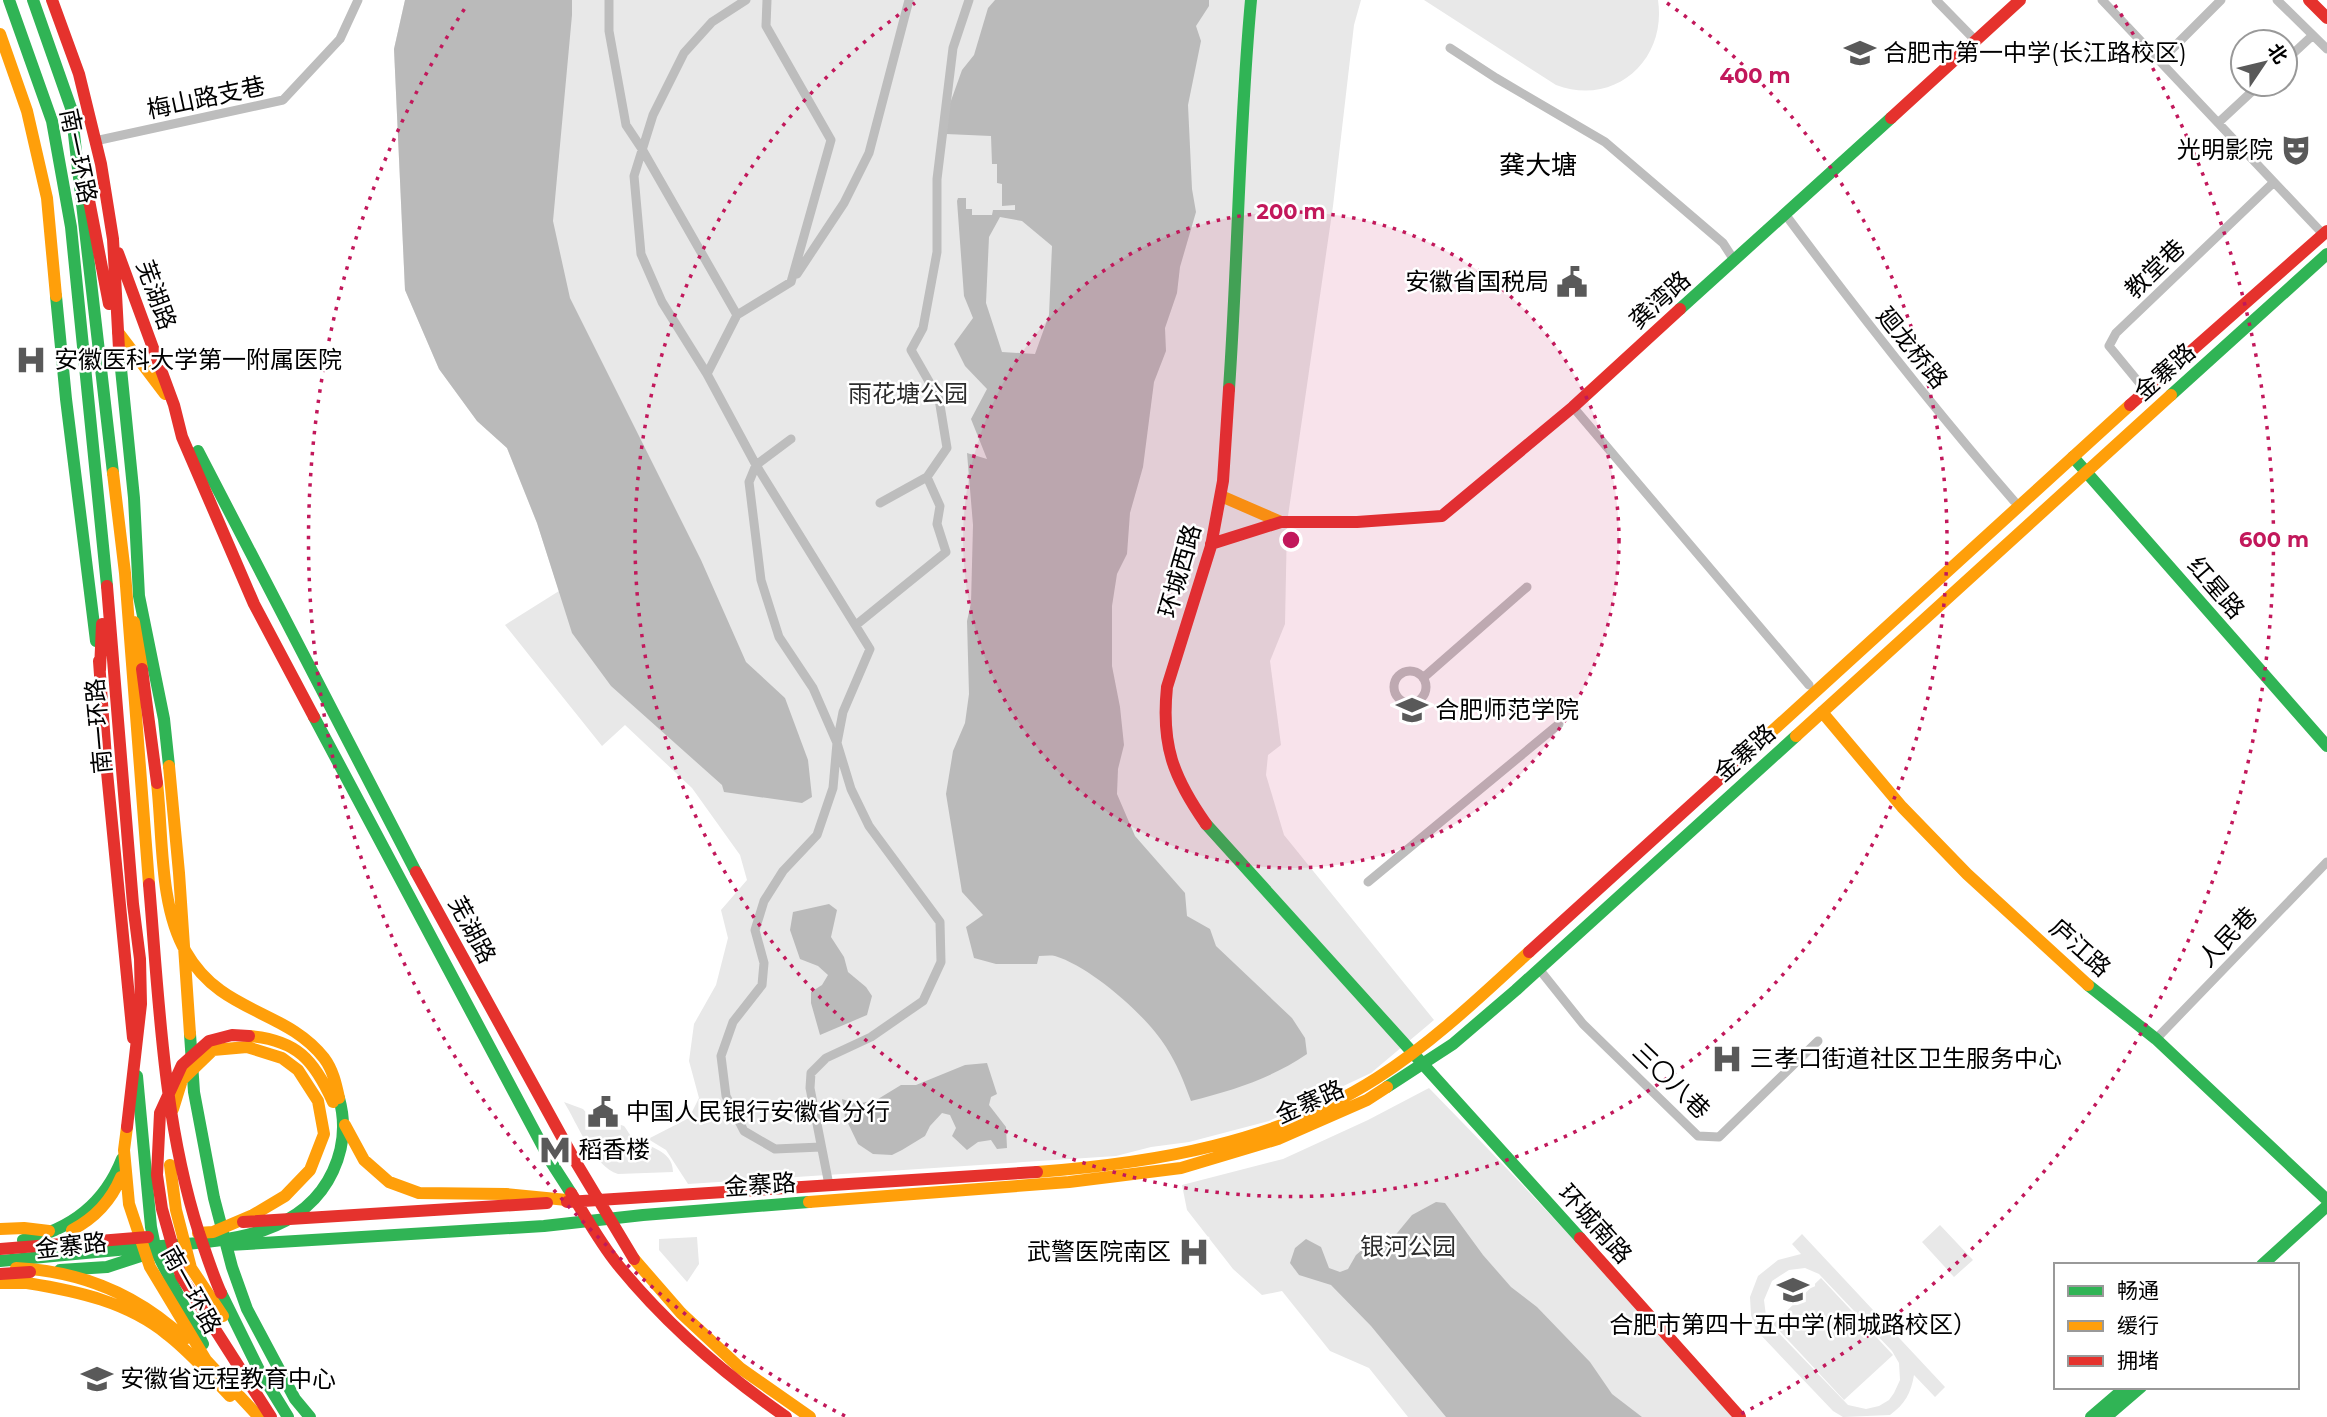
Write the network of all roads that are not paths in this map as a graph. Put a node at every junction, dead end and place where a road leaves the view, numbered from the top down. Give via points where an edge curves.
1 (8, 0) edge
2 (33, 0) edge
3 (39, 0) edge
4 (52, 0) edge
5 (358, 0) edge
6 (609, 0) edge
7 (746, 0) edge
8 (767, 0) edge
9 (909, 0) edge
10 (969, 0) edge
11 (1251, 0) edge
12 (1937, 0) edge
13 (2020, 0) edge
14 (2102, 0) edge
15 (2221, 0) edge
16 (2277, 0) edge
17 (2309, 0) edge
18 (2327, 18) edge
19 (0, 34) edge
20 (2313, 35) junction
21 (48, 39) junction
22 (1975, 40) junction
23 (1450, 48) dead end
24 (2299, 48) edge
25 (2327, 49) edge
26 (2160, 61) junction
27 (2245, 98) edge
28 (71, 108) junction
29 (2218, 123) junction
30 (95, 141) junction
31 (642, 149) junction
32 (2274, 182) junction
33 (1785, 214) junction
34 (2325, 232) edge
35 (113, 239) junction
36 (2327, 254) edge
37 (1734, 260) junction
38 (792, 282) junction
39 (737, 315) junction
40 (116, 329) junction
41 (707, 374) junction
42 (2146, 391) junction
43 (174, 405) junction
44 (1573, 407) junction
45 (791, 439) dead end
46 (2073, 457) junction
47 (756, 465) junction
48 (2085, 471) junction
49 (927, 477) junction
50 (1221, 496) junction
51 (134, 498) junction
52 (2014, 501) dead end
53 (880, 503) dead end
54 (1281, 522) junction
55 (1211, 544) junction
56 (125, 573) junction
57 (105, 576) junction
58 (1527, 587) dead end
59 (856, 625) junction
60 (136, 669) junction
61 (100, 670) junction
62 (1423, 678) dead end
63 (1809, 685) dead end
64 (1822, 712) junction
65 (1559, 724) dead end
66 (837, 743) junction
67 (2327, 746) edge
68 (2327, 862) edge
69 (1368, 882) dead end
70 (1539, 969) junction
71 (2156, 1039) junction
72 (1818, 1041) dead end
73 (1418, 1058) junction
74 (138, 1087) junction
75 (821, 1147) junction
76 (124, 1150) junction
77 (829, 1185) junction
78 (598, 1200) junction
79 (2327, 1200) edge
80 (577, 1201) junction
81 (2327, 1206) edge
82 (2327, 1216) edge
83 (609, 1219) junction
84 (589, 1221) junction
85 (220, 1225) junction
86 (151, 1227) junction
87 (0, 1229) edge
88 (62, 1233) junction
89 (0, 1240) edge
90 (226, 1246) junction
91 (0, 1249) edge
92 (156, 1251) junction
93 (0, 1261) edge
94 (2264, 1263) edge
95 (2276, 1263) edge
96 (0, 1268) edge
97 (0, 1274) edge
98 (0, 1283) edge
99 (206, 1360) junction
100 (259, 1370) junction
101 (2124, 1389) edge
102 (2139, 1389) edge
103 (237, 1402) junction
104 (247, 1417) edge
105 (259, 1417) edge
106 (271, 1417) edge
107 (288, 1417) edge
108 (310, 1417) edge
109 (786, 1417) edge
110 (810, 1417) edge
111 (1740, 1417) edge
112 (2091, 1417) edge
113 (2106, 1417) edge

1 - 57 main road, 南一环路 via 52,121 72,227
2 - 21 main road, 南一环路
3 - 21 main road
4 - 30 main road via 79,74
5 - 30 street, 梅山路支巷 via 340,39 283,100
6 - 31 street via 609,31 626,125
7 - 31 street via 712,22 684,53 653,115
8 - 38 street via 766,26 831,140
9 - 38 street via 869,153 844,204
10 - 49 street via 953,48 937,179 937,253 923,327 911,350 939,399 947,448
11 - 50 main road, 环城西路
12 - 22 street
13 - 22 main road, 龚湾路
14 - 26 street
15 - 26 street
16 - 20 street
17 - 18 main road
19 - 61 main road via 27,111 47,198 66,399
20 - 24 street
20 - 25 street
21 - 28 main road, 南一环路
22 - 33 main road, 龚湾路
23 - 37 street via 1605,142 1723,243
26 - 29 street
27 - 29 street
28 - 40 main road
28 - 56 main road, 南一环路
29 - 32 street
30 - 35 main road
31 - 39 street
31 - 41 street via 634,176 641,254 662,302
32 - 34 street
32 - 42 street, 教堂巷 via 2116,333 2109,346
33 - 37 main road, 龚湾路
33 - 52 street, 廻龙桥路 via 1955,433
34 - 42 main road, 金寨路
35 - 40 main road
35 - 43 main road, 芜湖路
36 - 48 main road, 金寨路
37 - 44 main road, 龚湾路
38 - 39 street
39 - 41 street
40 - 43 main road
40 - 51 main road
41 - 47 street
42 - 46 main road, 金寨路
43 - 78 main road, 芜湖路 via 425,888
43 - 80 main road, 芜湖路 via 182,437 254,604 551,1162
44 - 54 main road, 龚湾路 via 1441,516
44 - 63 street
45 - 47 street
46 - 48 main road, 红星路
46 - 73 main road, 金寨路
47 - 59 street
47 - 66 street via 749,482 761,580 779,637 813,688
48 - 64 main road, 金寨路
48 - 67 main road, 红星路
49 - 53 street
49 - 59 street via 940,506 937,524 946,552
50 - 54 main road
50 - 55 main road, 环城西路
51 - 56 main road
51 - 85 main road via 139,596 164,719 194,1092
54 - 55 main road
55 - 73 main road, 环城西路 via 1167,687 1165,745 1169,761 1207,826
56 - 60 main road
57 - 61 main road
57 - 76 main road, 南一环路 via 140,959 141,1004
58 - 62 street
59 - 66 street via 870,649 843,712
60 - 93 main road via 153,736 172,918 183,948 219,991 296,1033 317,1052 333,1074 342,1106 342,1146 335,1168 308,1207 267,1231 239,1238
60 - 100 main road, 南一环路 via 160,1018 184,1189 213,1276
61 - 74 main road
64 - 70 main road, 金寨路
64 - 71 main road, 庐江路 via 1902,807 1967,874 2084,981
65 - 69 street
66 - 75 street via 869,826 940,922 941,962 923,1001 871,1037 826,1058 811,1073
66 - 75 street via 833,788 817,835 783,871 764,901 755,930 764,963 762,985 733,1022 721,1056 726,1096 744,1131 775,1149
68 - 71 street, 人民巷
70 - 72 street, 三〇八巷 via 1583,1024 1698,1136 1719,1137
70 - 73 main road, 金寨路 via 1453,1044
71 - 79 main road, 庐江路
73 - 77 main road, 金寨路 via 1282,1125 1177,1155 1066,1170
73 - 83 main road, 金寨路 via 1367,1100 1230,1156 1181,1168 1069,1182
73 - 111 main road, 环城南路
74 - 86 main road
74 - 88 main road via 131,1148 114,1194 93,1217
75 - 77 street
76 - 89 main road via 117,1174 88,1213 28,1240
76 - 99 main road, 南一环路 via 129,1204 150,1268
77 - 78 main road, 金寨路
78 - 80 main road, 金寨路
78 - 83 main road, 芜湖路
80 - 84 main road, 芜湖路
80 - 85 main road, 金寨路
80 - 106 main road via 506,1194 419,1194 389,1182 364,1160 321,1076 302,1053 270,1038 232,1035 209,1041 182,1065 160,1113 157,1174 162,1209 181,1276
81 - 94 main road
82 - 95 main road
83 - 84 main road, 金寨路
83 - 110 main road, 芜湖路 via 632,1257 681,1313 740,1368
84 - 90 main road, 金寨路
84 - 109 main road, 芜湖路 via 617,1264 679,1332
85 - 86 main road, 金寨路
85 - 90 main road
86 - 88 main road, 金寨路
86 - 92 main road
87 - 88 main road
88 - 89 main road
90 - 92 main road, 金寨路
90 - 108 main road via 247,1309 295,1399
91 - 100 main road via 131,1238 172,1235 186,1234 199,1233 213,1231 285,1196 310,1170 324,1134 318,1101 298,1070 282,1058 247,1047 213,1050 183,1080 166,1134 176,1210 182,1233 185,1245 188,1256 191,1268
92 - 97 main road, 金寨路 via 107,1267
92 - 103 main road
96 - 99 main road via 64,1273 122,1293 167,1322
98 - 103 main road via 76,1290 121,1306 160,1328
99 - 105 main road, 南一环路
100 - 107 main road, 南一环路
101 - 112 main road
102 - 113 main road
103 - 104 main road

